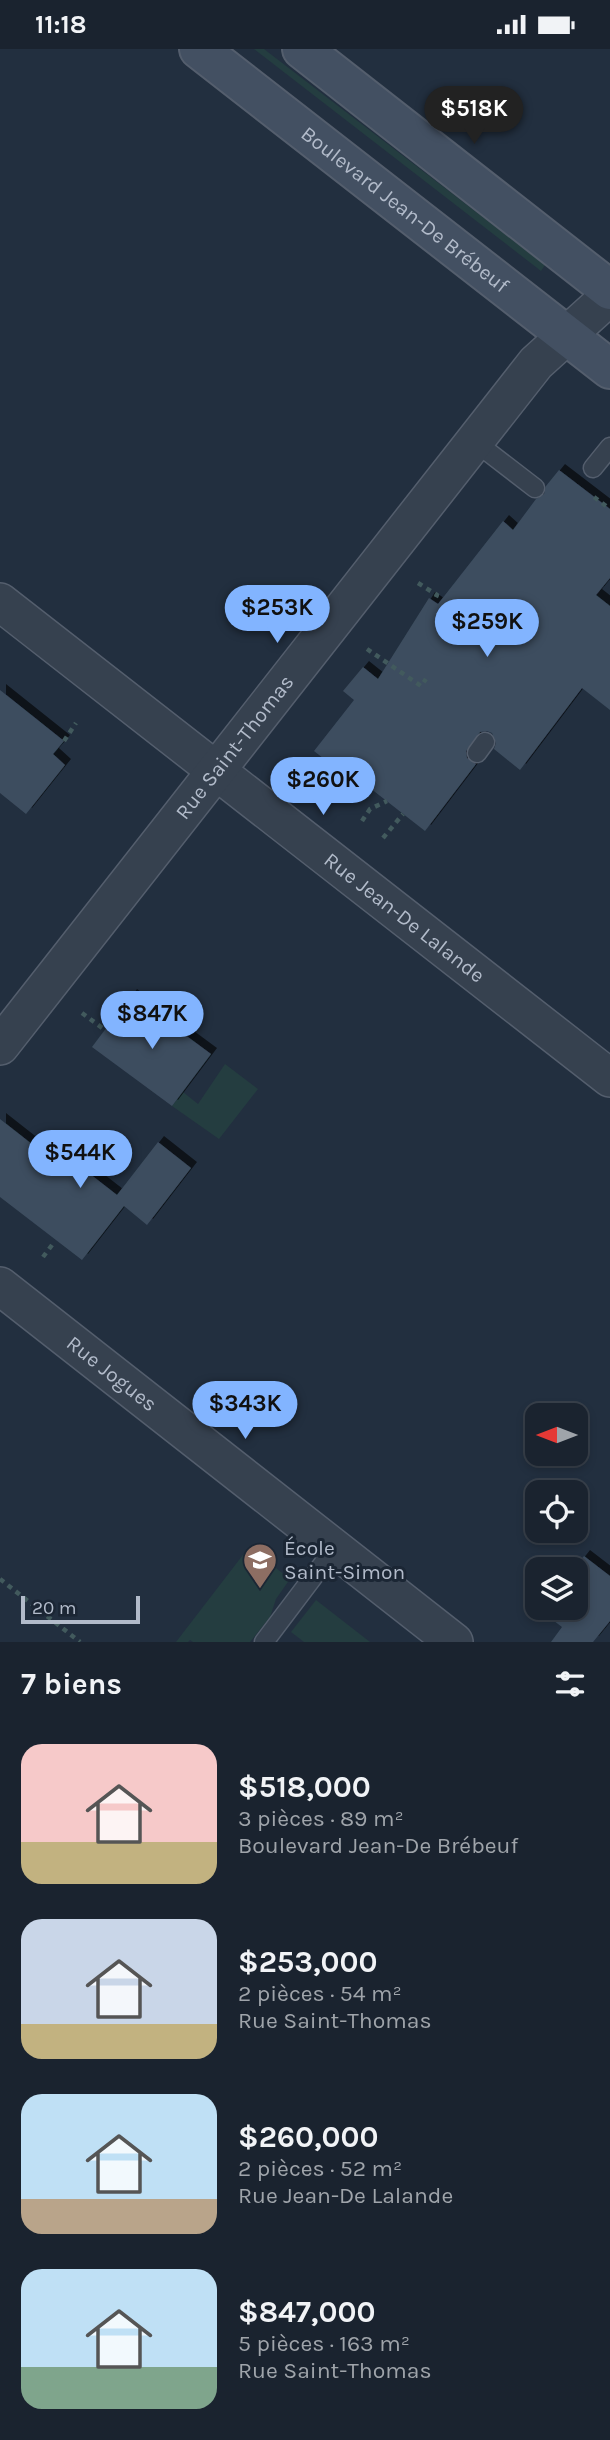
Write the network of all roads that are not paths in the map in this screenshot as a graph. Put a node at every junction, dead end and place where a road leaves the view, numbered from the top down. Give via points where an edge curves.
1 (199, 49) edge
2 (302, 49) edge
3 (610, 290) edge
4 (610, 296) edge
5 (566, 335) junction
6 (610, 369) edge
7 (474, 441) junction
8 (610, 447) edge
9 (593, 468) dead end
10 (535, 488) dead end
11 (0, 601) edge
12 (216, 770) junction
13 (0, 1046) edge
14 (610, 1078) edge
15 (0, 1286) edge
16 (335, 1548) junction
17 (264, 1642) edge
18 (454, 1642) edge

1 - 5 main road, Boulevard Jean-De Brébeuf
2 - 3 main road
4 - 5 street, Rue Saint-Thomas
5 - 6 main road, Boulevard Jean-De Brébeuf
5 - 7 street, Rue Saint-Thomas via 536,363
7 - 10 lane
7 - 12 street, Rue Saint-Thomas
8 - 9 lane
11 - 12 street, Rue Jean-De Lalande
12 - 13 street, Rue Saint-Thomas
12 - 14 street, Rue Jean-De Lalande
15 - 16 street, Rue Jogues
16 - 17 lane
16 - 18 street, Rue Jogues

